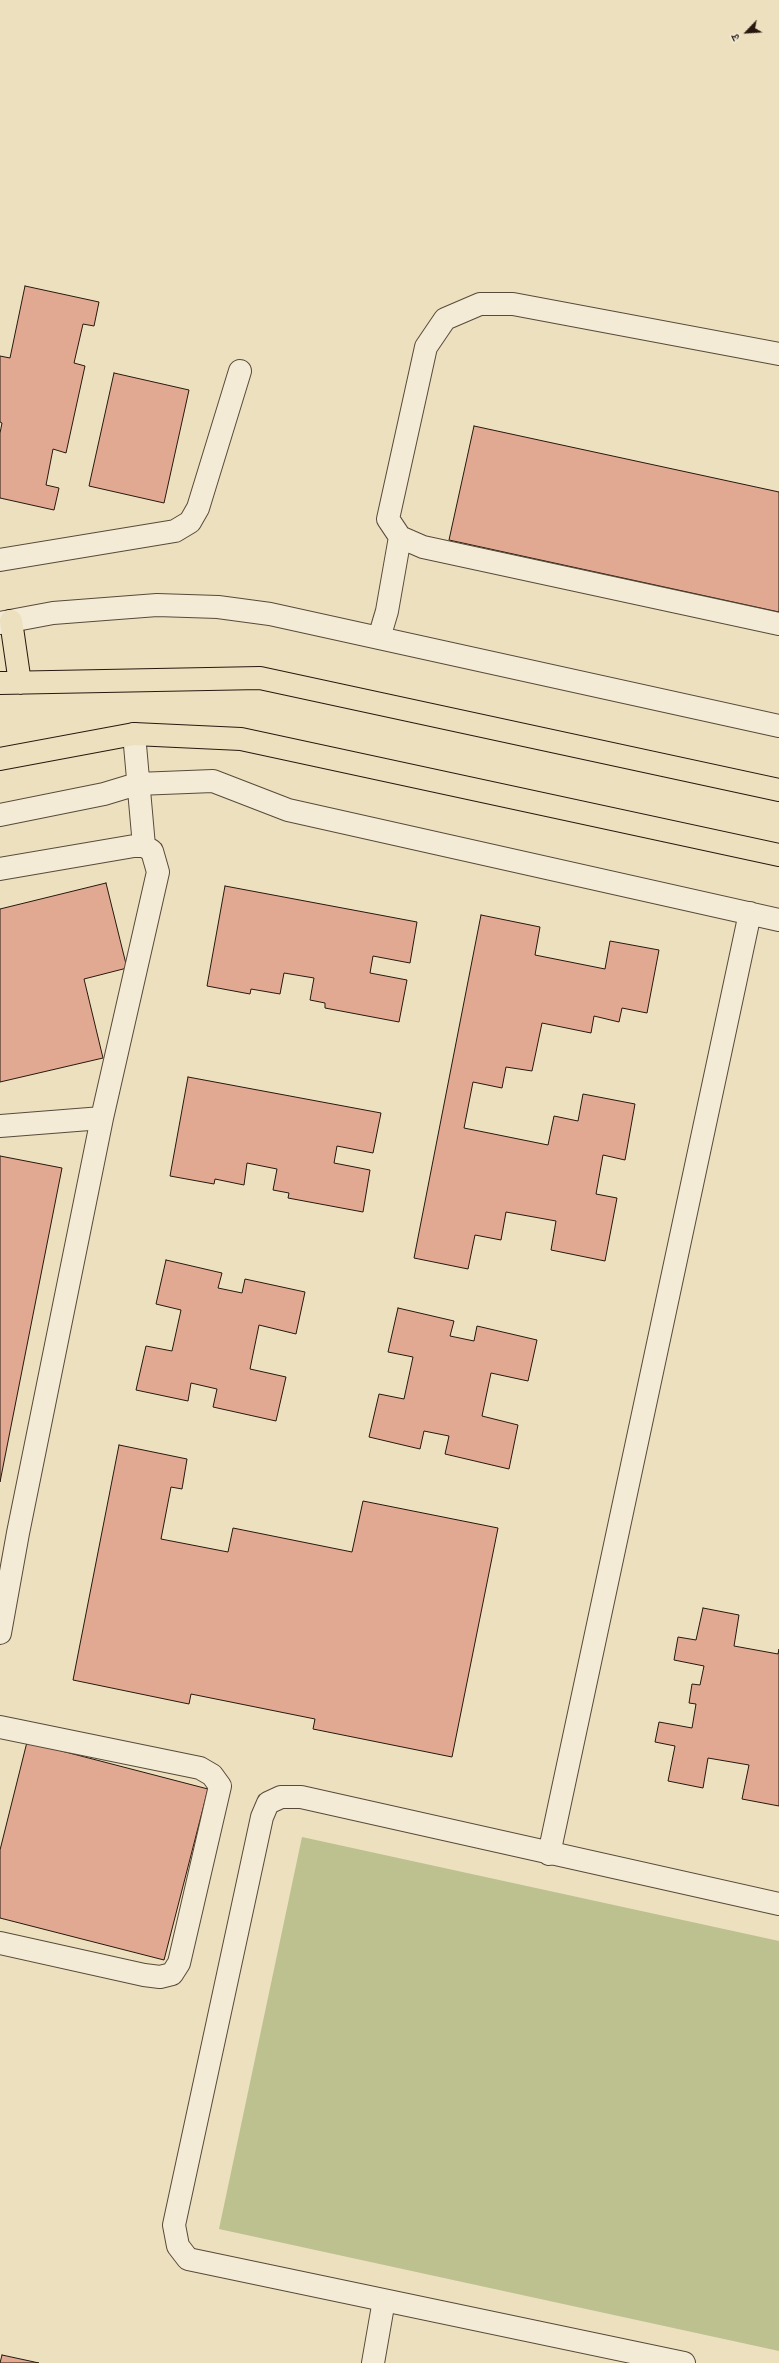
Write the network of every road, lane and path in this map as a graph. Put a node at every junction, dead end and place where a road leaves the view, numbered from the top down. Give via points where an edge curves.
1 (779, 354) edge
2 (240, 371) dead end
3 (400, 537) junction
4 (0, 560) edge
5 (5, 622) edge
6 (779, 624) edge
7 (379, 638) junction
8 (10, 683) edge
9 (779, 726) edge
10 (134, 734) junction
11 (0, 759) edge
12 (137, 784) junction
13 (779, 790) edge
14 (0, 815) edge
15 (144, 846) junction
16 (779, 855) edge
17 (0, 870) edge
18 (750, 913) junction
19 (779, 920) edge
20 (102, 1118) junction
21 (0, 1126) edge
22 (0, 1633) edge
23 (0, 1727) edge
24 (549, 1854) junction
25 (779, 1904) edge
26 (0, 1943) edge
27 (384, 2300) junction
28 (373, 2363) edge
29 (684, 2363) edge

1 - 3 street via 513,304 480,304 445,319 426,347 388,519
2 - 4 street via 198,508 190,522 175,532
3 - 6 street via 423,547
3 - 7 street via 387,611
5 - 7 street via 53,613 156,605 218,607 270,614
5 - 8 main road
7 - 9 street
8 - 13 main road via 260,678
10 - 11 main road
10 - 12 street
10 - 16 main road via 241,739
12 - 14 street via 104,794
12 - 15 street
12 - 18 street via 213,781 288,810
15 - 17 street
15 - 20 street via 152,851 158,872
18 - 19 street
18 - 24 street
20 - 21 street
20 - 22 street
23 - 26 street via 200,1768 212,1775 220,1786 179,1964 172,1974 160,1977 144,1975
24 - 25 street
24 - 27 street via 301,1797 281,1797 268,1803 262,1817 174,2224 178,2246 188,2259
27 - 28 street
27 - 29 street

